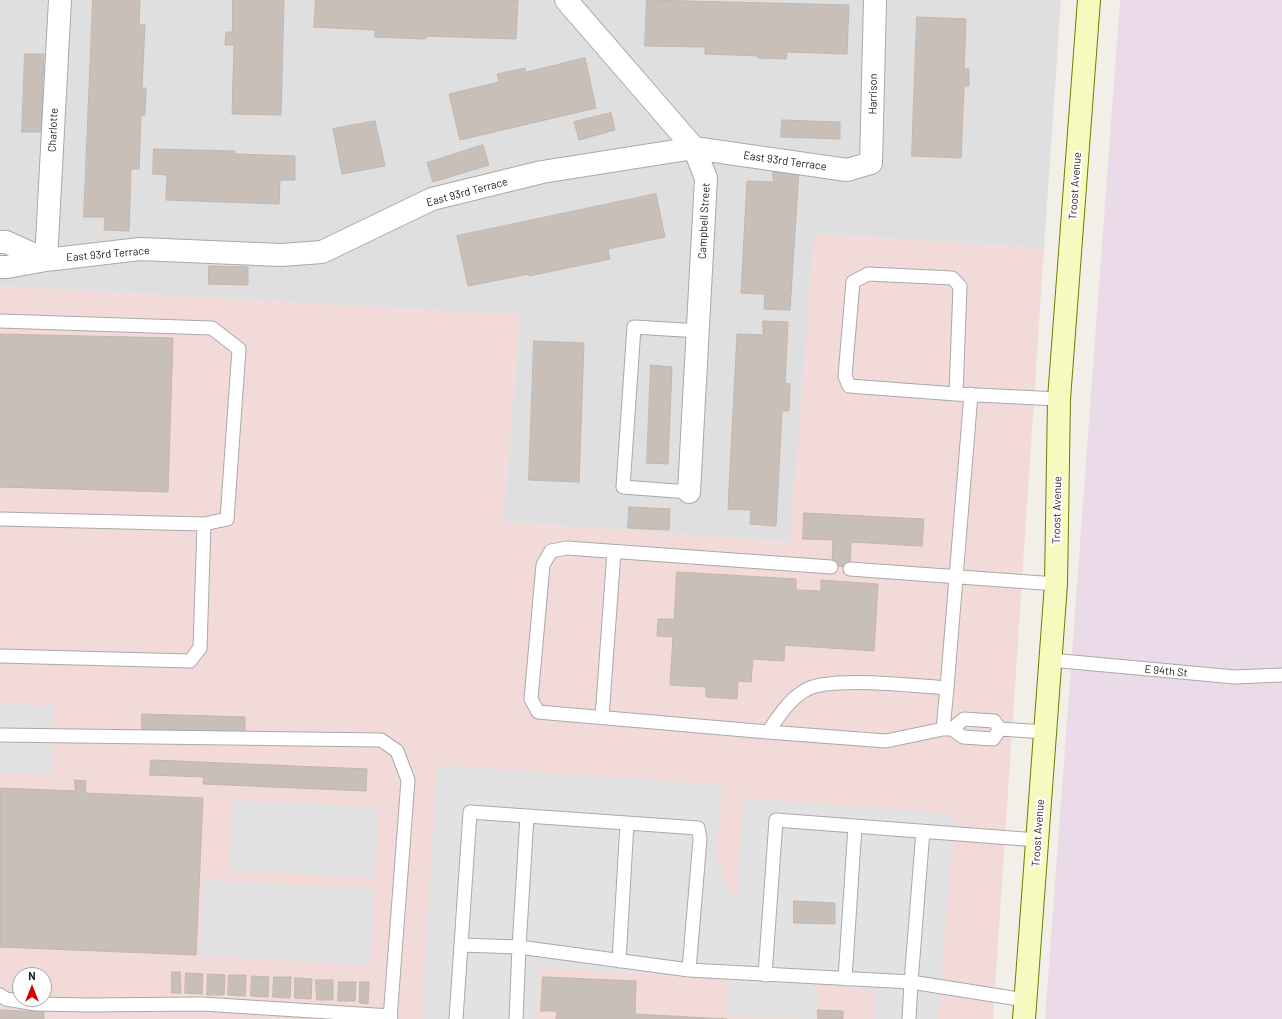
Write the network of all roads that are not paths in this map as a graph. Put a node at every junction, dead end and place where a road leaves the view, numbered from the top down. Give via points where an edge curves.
1 (60, 0) edge
2 (566, 0) edge
3 (875, 0) edge
4 (1089, 0) edge
5 (694, 148) junction
6 (847, 170) joint
7 (0, 242) edge
8 (46, 260) junction
9 (0, 267) edge
10 (0, 321) edge
11 (698, 331) junction
12 (956, 394) junction
13 (971, 394) junction
14 (1058, 399) junction
15 (689, 492) joint
16 (0, 519) edge
17 (204, 524) junction
18 (614, 552) junction
19 (831, 567) dead end
20 (850, 569) dead end
21 (955, 576) junction
22 (1056, 584) junction
23 (0, 656) edge
24 (1051, 660) junction
25 (1282, 675) edge
26 (947, 688) junction
27 (602, 717) junction
28 (948, 729) junction
29 (768, 732) junction
30 (1045, 732) junction
31 (0, 736) edge
32 (527, 816) junction
33 (627, 823) junction
34 (855, 826) junction
35 (923, 831) junction
36 (1037, 840) junction
37 (461, 945) junction
38 (519, 947) junction
39 (620, 960) junction
40 (689, 970) junction
41 (765, 975) junction
42 (845, 979) junction
43 (911, 982) junction
44 (0, 995) edge
45 (1024, 1010) edge
46 (391, 1017) edge
47 (456, 1019) edge
48 (516, 1019) edge
49 (909, 1019) edge

1 - 8 street, Charlotte
2 - 5 street, Campbell Street
3 - 6 street, Harrison via 871,163
4 - 14 main road, Troost Avenue
5 - 6 street, East 93rd Terrace
5 - 8 street, East 93rd Terrace via 542,172 432,199 322,252 281,255 140,249
5 - 11 street, Campbell Street via 706,178
7 - 8 street via 6,242
8 - 9 street, East 93rd Terrace
10 - 17 lane via 212,328 239,349 227,519
11 - 15 street, Campbell Street
11 - 15 lane via 634,327 624,479 624,487
12 - 12 lane via 849,386 845,376 853,282 868,274 952,278 960,286
12 - 13 lane
13 - 14 lane
13 - 21 lane
14 - 22 main road, Troost Avenue
16 - 17 lane
17 - 23 lane via 200,648 190,661
18 - 19 lane
18 - 27 lane
18 - 27 lane via 567,548 552,551 543,565 531,700 538,712
20 - 21 lane
21 - 22 lane
21 - 26 lane
22 - 24 main road, Troost Avenue
24 - 25 lane, E 94th St via 1235,677
24 - 30 main road, Troost Avenue
26 - 28 lane
26 - 29 lane via 876,683 824,684 805,690 786,706
27 - 29 lane
28 - 29 lane via 886,741
28 - 30 lane via 963,737 993,739 1000,729
30 - 36 main road, Troost Avenue
31 - 46 lane via 381,740 397,751 408,780
32 - 33 lane
32 - 37 lane via 470,812
32 - 38 lane
33 - 39 lane
33 - 40 lane via 698,828 700,839
34 - 35 lane
34 - 41 lane via 776,820
34 - 42 lane
35 - 36 lane
35 - 43 lane
36 - 45 main road, Troost Avenue
37 - 38 lane
37 - 47 lane
38 - 39 lane
38 - 48 lane
39 - 40 lane
40 - 41 lane
41 - 42 lane
42 - 43 lane
43 - 45 lane
43 - 49 lane
44 - 46 lane via 6,999 36,1004 202,1004

